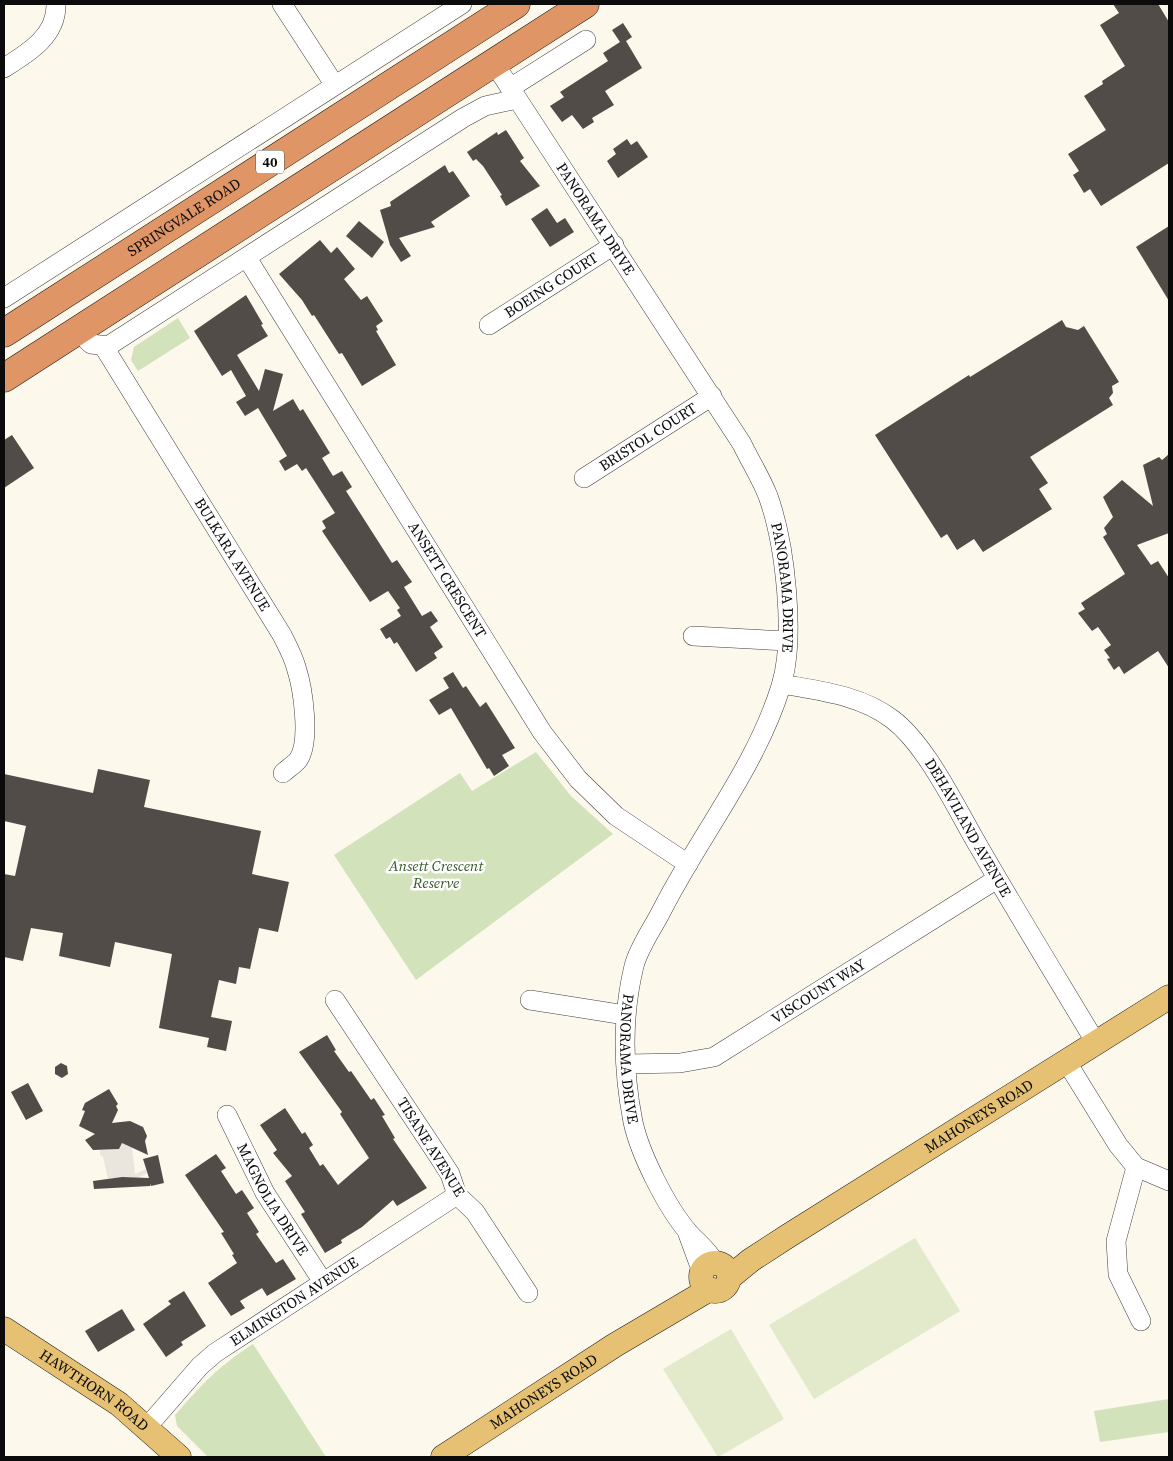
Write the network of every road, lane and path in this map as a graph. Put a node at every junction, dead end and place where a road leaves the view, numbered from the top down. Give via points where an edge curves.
1 (56, 4) edge
2 (282, 4) edge
3 (462, 4) edge
4 (514, 4) edge
5 (585, 4) edge
6 (586, 40) dead end
7 (494, 63) junction
8 (4, 68) edge
9 (466, 81) junction
10 (334, 84) junction
11 (514, 94) junction
12 (463, 118) junction
13 (614, 245) junction
14 (246, 258) junction
15 (4, 298) edge
16 (489, 325) dead end
17 (78, 331) junction
18 (4, 334) edge
19 (104, 347) junction
20 (4, 378) edge
21 (712, 396) junction
22 (584, 478) dead end
23 (693, 636) dead end
24 (787, 641) junction
25 (782, 684) junction
26 (282, 773) dead end
27 (688, 864) junction
28 (997, 879) junction
29 (1169, 997) edge
30 (336, 1000) dead end
31 (530, 1000) dead end
32 (625, 1015) junction
33 (1096, 1043) junction
34 (1066, 1061) junction
35 (627, 1064) junction
36 (228, 1115) dead end
37 (1136, 1167) junction
38 (1169, 1180) edge
39 (457, 1195) junction
40 (713, 1273) junction
41 (323, 1282) junction
42 (528, 1293) dead end
43 (1141, 1321) dead end
44 (4, 1329) edge
45 (147, 1427) junction
46 (179, 1457) edge
47 (444, 1457) edge

1 - 8 street via 52,24 39,44
2 - 10 street
3 - 10 street, SPRINGVALE ROAD
4 - 18 highway, SPRINGVALE ROAD / 40
5 - 7 highway, 40
6 - 11 street
7 - 9 highway, 40
7 - 11 street, PANORAMA DRIVE
9 - 12 street
9 - 17 highway, 40
10 - 15 street, SPRINGVALE ROAD
11 - 12 street
11 - 13 street, PANORAMA DRIVE
12 - 14 street
13 - 16 street, BOEING COURT
13 - 21 street, PANORAMA DRIVE
14 - 19 street
14 - 27 street, ANSETT CRESCENT via 542,732 578,779 616,816
17 - 19 street via 91,344
17 - 20 highway, 40
19 - 26 street, BULKARA AVENUE via 282,635 297,669 304,746 297,760
21 - 22 street, BRISTOL COURT
21 - 24 street, PANORAMA DRIVE via 742,444 768,496 782,551
23 - 24 street
24 - 25 street, PANORAMA DRIVE
25 - 27 street, PANORAMA DRIVE via 761,737
25 - 28 street, DEHAVILAND AVENUE via 850,697 873,706 894,720 924,755
27 - 32 street, PANORAMA DRIVE via 635,964
28 - 33 street, DEHAVILAND AVENUE
28 - 35 street, VISCOUNT WAY via 714,1057 680,1063
29 - 33 main road, MAHONEYS ROAD
30 - 39 street, TISANE AVENUE via 450,1174
31 - 32 street
32 - 35 street, PANORAMA DRIVE
33 - 34 main road, MAHONEYS ROAD
34 - 37 street via 1118,1145
34 - 40 main road, MAHONEYS ROAD via 788,1236
35 - 40 street, PANORAMA DRIVE via 640,1145 662,1191
36 - 41 street, MAGNOLIA DRIVE via 265,1193
37 - 38 street
37 - 43 street via 1116,1241 1118,1274
39 - 41 street, ELMINGTON AVENUE
39 - 42 street, TISANE AVENUE via 476,1212
40 - 47 main road, MAHONEYS ROAD via 645,1326
41 - 45 street, ELMINGTON AVENUE via 207,1359
44 - 45 main road, HAWTHORN ROAD via 95,1388
45 - 46 main road, HAWTHORN ROAD

